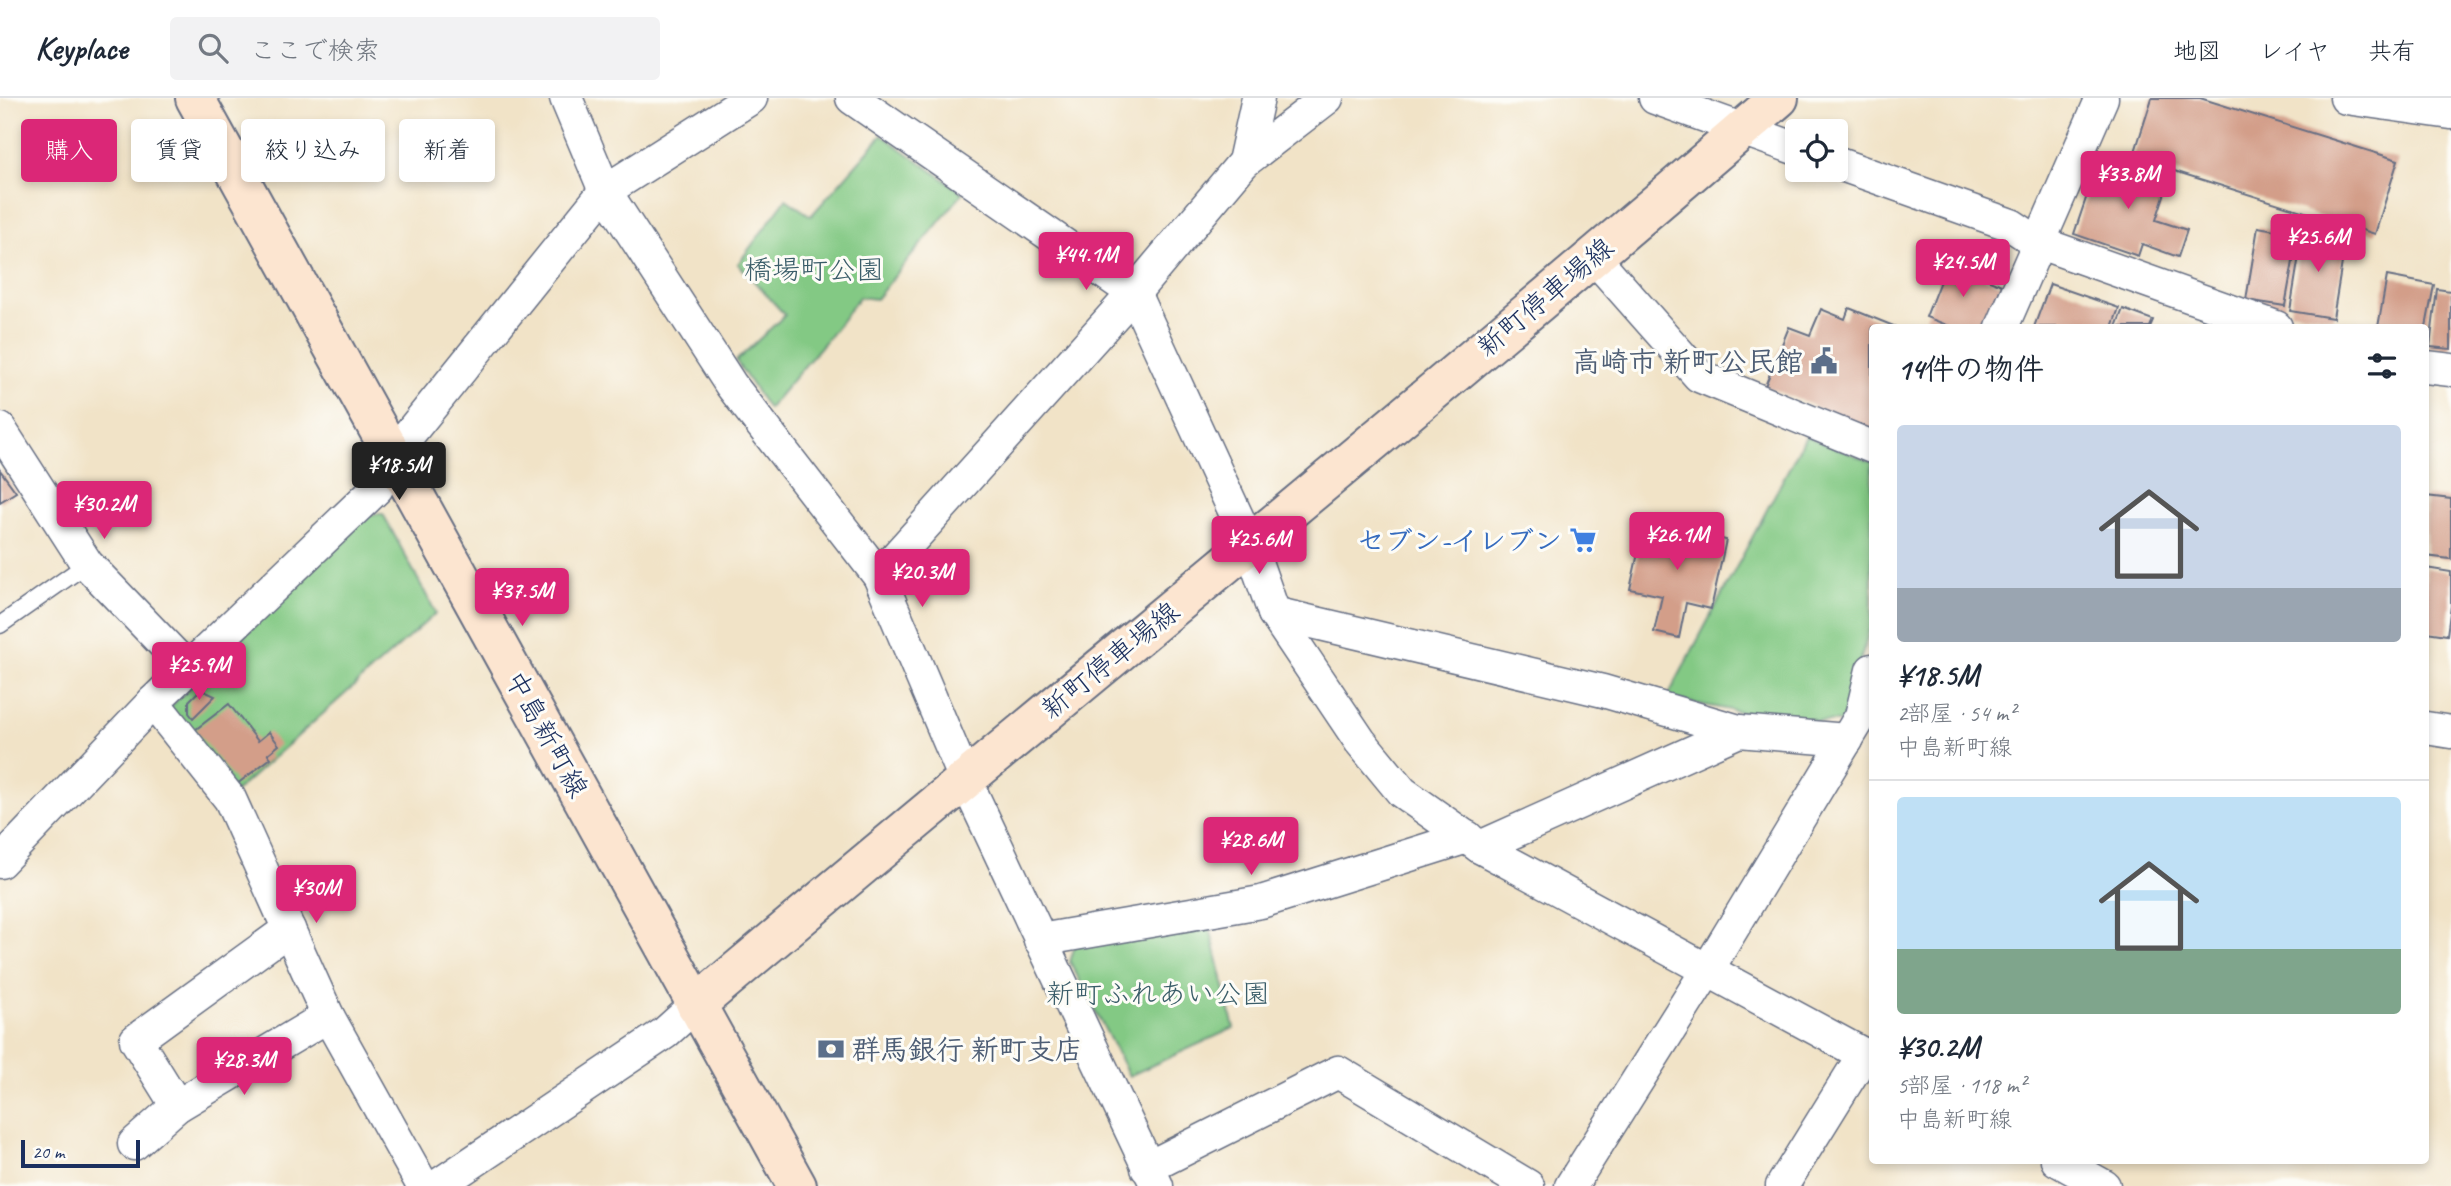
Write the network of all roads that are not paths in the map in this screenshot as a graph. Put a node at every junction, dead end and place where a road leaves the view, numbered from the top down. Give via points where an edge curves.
1 (195, 98) edge
2 (566, 98) edge
3 (751, 98) edge
4 (852, 98) edge
5 (1258, 98) edge
6 (1327, 98) edge
7 (1655, 98) edge
8 (1779, 98) edge
9 (2102, 98) edge
10 (2346, 98) edge
11 (2451, 113) edge
12 (1743, 129) junction
13 (1785, 145) edge
14 (1244, 162) junction
15 (1848, 167) edge
16 (606, 191) junction
17 (2038, 243) junction
18 (1594, 256) junction
19 (1134, 293) junction
20 (2003, 324) edge
21 (2268, 324) edge
22 (2429, 367) edge
23 (2451, 370) edge
24 (0, 429) edge
25 (1869, 446) edge
26 (393, 454) junction
27 (1250, 545) junction
28 (87, 564) junction
29 (879, 576) junction
30 (1274, 613) junction
31 (0, 625) edge
32 (188, 668) junction
33 (153, 702) junction
34 (1868, 705) edge
35 (2429, 728) edge
36 (1739, 732) junction
37 (2451, 732) edge
38 (1847, 740) junction
39 (965, 779) junction
40 (1473, 842) junction
41 (0, 862) edge
42 (289, 929) junction
43 (1040, 940) junction
44 (1708, 969) junction
45 (696, 1005) junction
46 (328, 1016) junction
47 (1868, 1057) edge
48 (177, 1106) junction
49 (134, 1144) dead end
50 (2064, 1164) edge
51 (2108, 1164) edge
52 (1152, 1177) edge
53 (423, 1186) edge
54 (437, 1186) edge
55 (797, 1186) edge
56 (1528, 1186) edge
57 (1571, 1186) edge
58 (1782, 1186) edge
59 (2103, 1186) edge

1 - 26 main road, 中島新町線
2 - 16 street
3 - 16 street
4 - 19 street
5 - 14 street
6 - 14 street
7 - 12 street
8 - 12 main road, 新町停車場線
9 - 17 street
10 - 11 street
12 - 13 street
12 - 18 main road, 新町停車場線
14 - 19 street
15 - 17 street via 2011,226
16 - 26 street
16 - 29 street via 731,385
17 - 20 street
17 - 21 street
18 - 25 street via 1699,376
18 - 27 main road, 新町停車場線
19 - 27 street
19 - 29 street
22 - 23 street
24 - 28 street
26 - 32 street via 377,488
26 - 45 main road, 中島新町線
27 - 30 street
27 - 39 main road, 新町停車場線
28 - 31 lane
28 - 32 street
29 - 39 street
30 - 36 street via 1604,691
30 - 40 street via 1360,741 1402,792
32 - 33 street
33 - 41 street
33 - 42 street via 230,799
34 - 38 street
35 - 37 street
36 - 38 street
36 - 40 street
38 - 44 street
39 - 43 street
39 - 45 main road, 新町停車場線
40 - 43 street via 1261,902
40 - 44 street
42 - 46 street
42 - 48 street via 136,1040
43 - 52 street
44 - 47 street
44 - 57 street
45 - 54 street via 665,1033
45 - 55 main road, 中島新町線
46 - 48 street
46 - 53 street
47 - 58 street
48 - 49 street
50 - 59 street
51 - 59 street
52 - 56 street via 1338,1072

